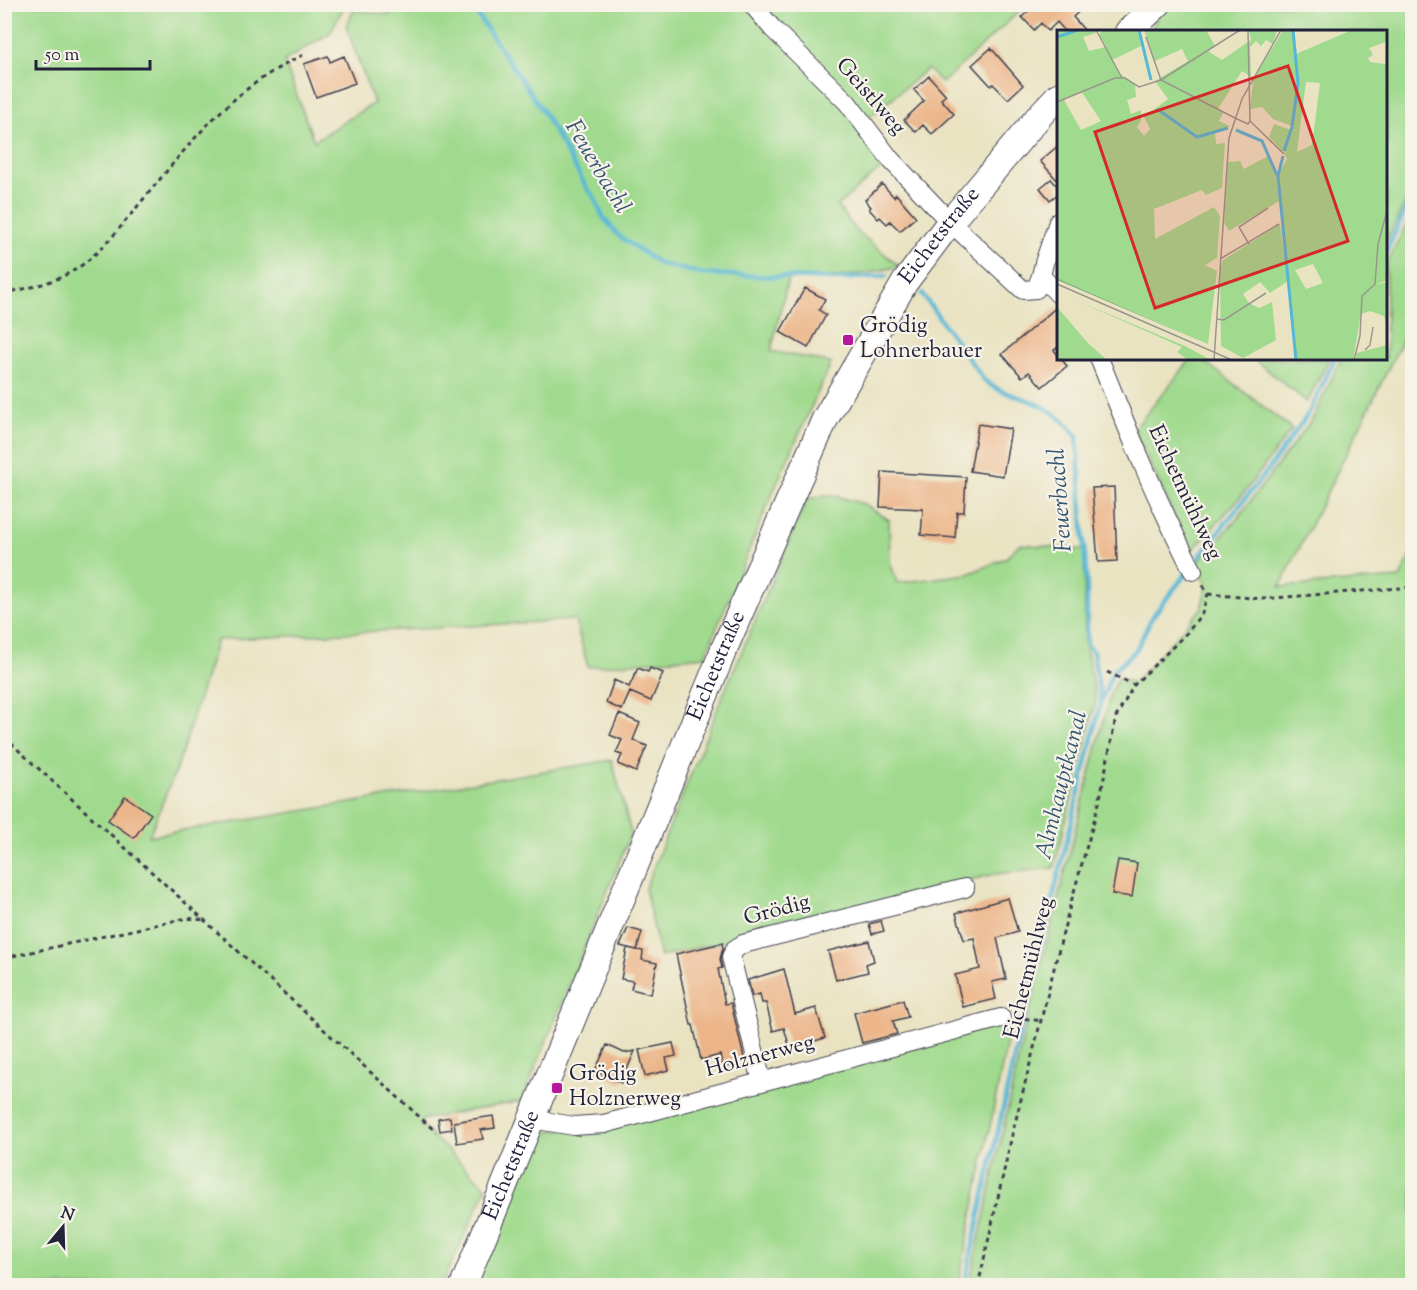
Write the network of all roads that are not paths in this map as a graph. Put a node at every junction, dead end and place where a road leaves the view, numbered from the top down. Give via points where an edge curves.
1 (752, 4) edge
2 (1150, 13) edge
3 (1130, 30) edge
4 (1057, 98) edge
5 (950, 222) junction
6 (1057, 227) edge
7 (1041, 276) junction
8 (1057, 292) edge
9 (1100, 360) edge
10 (1190, 565) road end
11 (965, 888) dead end
12 (1005, 1017) road end
13 (762, 1082) junction
14 (531, 1119) junction
15 (463, 1286) edge

1 - 5 street, Geistlweg via 847,102 891,160
2 - 3 main road
4 - 5 main road, Eichetstraße
5 - 7 street via 1023,290 1036,289
5 - 14 main road, Eichetstraße via 905,282 825,419 752,583
6 - 7 street
7 - 8 street
9 - 10 street, Eichetmühlweg via 1134,446
11 - 13 street, Grödig via 735,949 731,957
12 - 13 street, Holznerweg
13 - 14 street, Holznerweg via 604,1124 574,1126
14 - 15 main road, Eichetstraße

